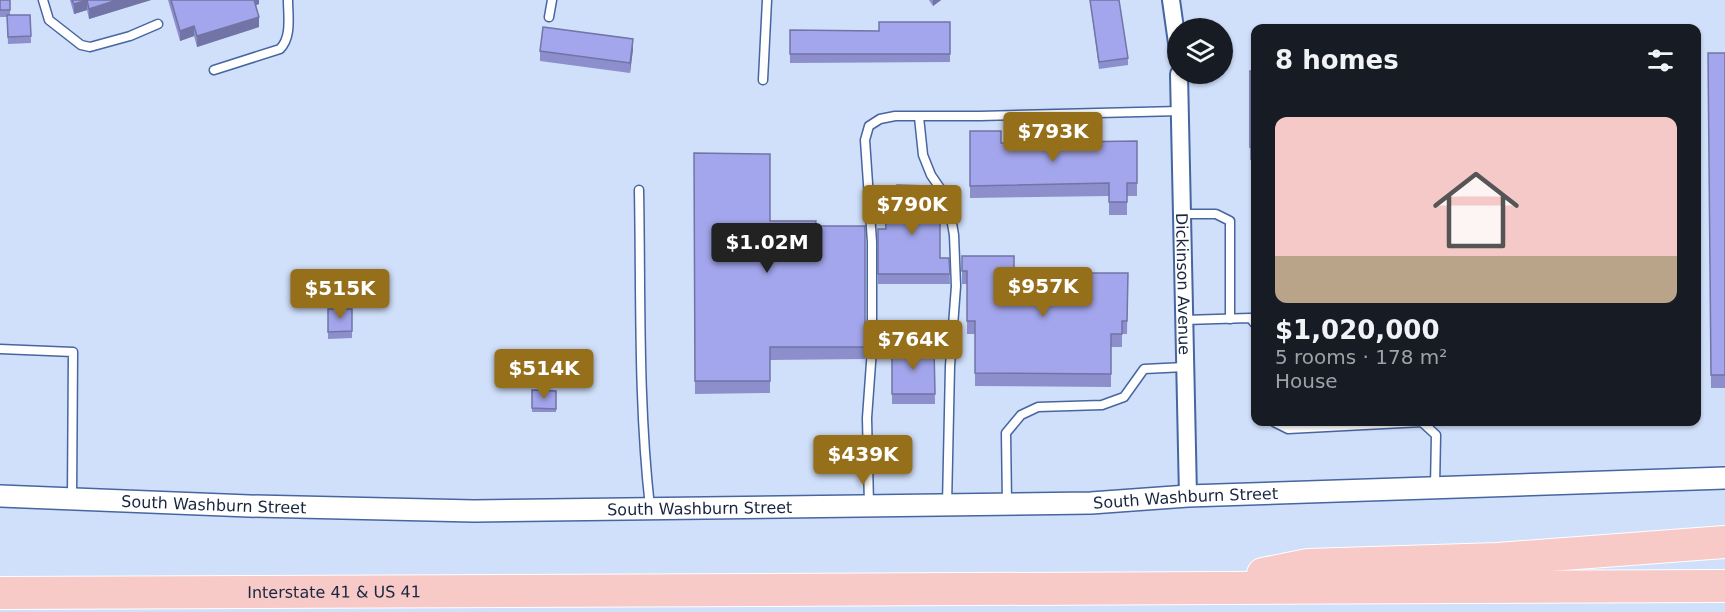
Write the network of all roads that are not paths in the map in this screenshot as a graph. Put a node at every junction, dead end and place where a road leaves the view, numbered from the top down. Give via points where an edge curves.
1 (43, 0) edge
2 (288, 0) edge
3 (552, 0) edge
4 (767, 0) edge
5 (1171, 0) edge
6 (549, 17) dead end
7 (1174, 18) edge
8 (158, 24) dead end
9 (214, 70) dead end
10 (764, 80) dead end
11 (1179, 84) edge
12 (1180, 111) junction
13 (919, 117) junction
14 (639, 190) dead end
15 (1182, 214) junction
16 (1230, 319) junction
17 (1251, 319) edge
18 (1184, 320) junction
19 (0, 349) edge
20 (1185, 367) junction
21 (1282, 426) edge
22 (1345, 426) edge
23 (1426, 426) edge
24 (1725, 478) edge
25 (1435, 487) junction
26 (0, 496) edge
27 (1188, 496) junction
28 (72, 499) junction
29 (1007, 504) junction
30 (946, 505) junction
31 (869, 506) junction
32 (650, 508) junction
33 (1725, 542) edge
34 (1725, 586) edge
35 (1197, 588) junction
36 (0, 592) edge

1 - 8 lane via 50,20 81,45 90,47
2 - 9 lane via 288,35 280,49
3 - 6 lane
4 - 10 lane
5 - 7 street
11 - 12 street, Dickinson Avenue
12 - 13 lane
12 - 15 street, Dickinson Avenue
13 - 30 lane via 923,155 942,191 954,235 956,286
13 - 31 lane via 880,119 869,126 865,140 872,266 867,418
14 - 32 lane
15 - 16 lane via 1216,214 1230,221
15 - 18 street, Dickinson Avenue
16 - 17 lane
16 - 18 lane
18 - 20 street, Dickinson Avenue
19 - 28 lane via 73,352
20 - 27 street, Dickinson Avenue
20 - 29 lane via 1144,369 1124,397 1102,405 1038,407 1020,414 1006,433
21 - 22 lane
23 - 25 lane via 1436,435
24 - 25 street, South Washburn Street
25 - 27 street, South Washburn Street
26 - 28 street, South Washburn Street
27 - 29 street, South Washburn Street
28 - 32 street, South Washburn Street via 474,511
29 - 30 street, South Washburn Street
30 - 31 street, South Washburn Street
31 - 32 street, South Washburn Street
33 - 35 highway via 1498,559 1308,565
34 - 35 highway
35 - 36 highway, Interstate 41 & US 41

